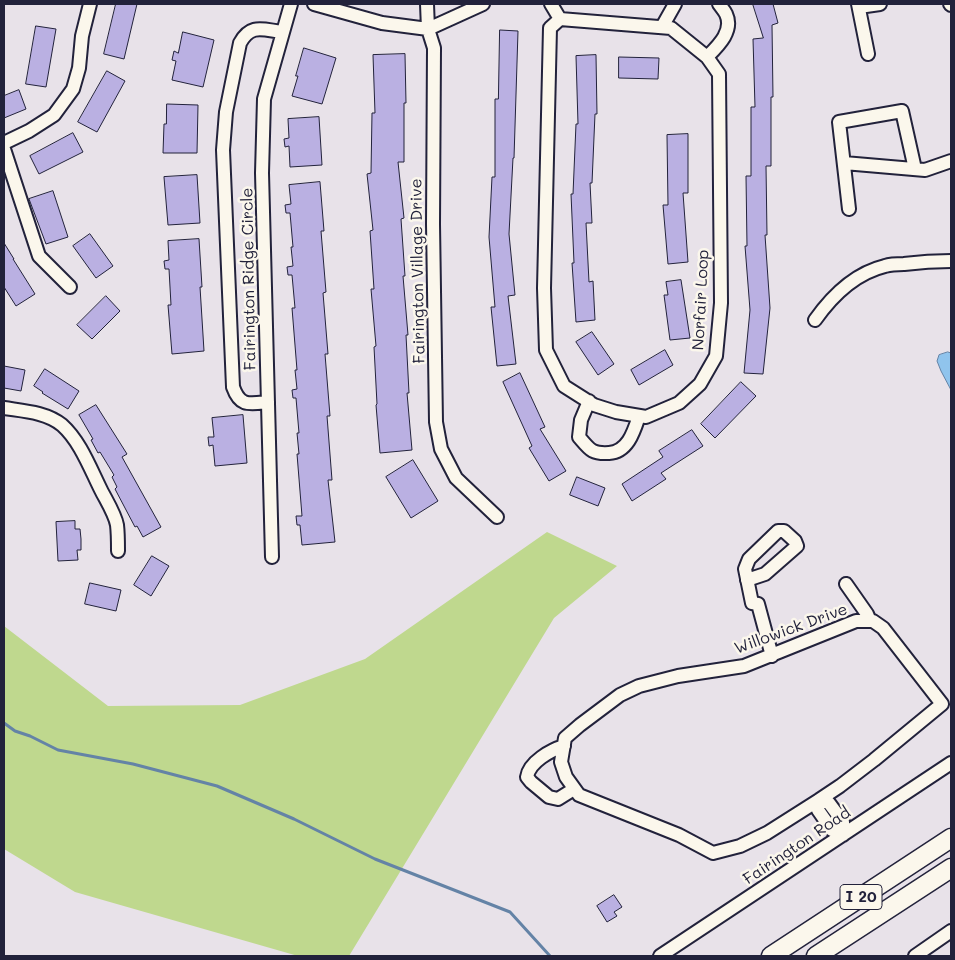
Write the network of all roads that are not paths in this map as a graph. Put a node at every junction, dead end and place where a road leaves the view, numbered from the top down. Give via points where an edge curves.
1 (90, 4) edge
2 (291, 4) edge
3 (314, 4) edge
4 (427, 4) edge
5 (483, 4) edge
6 (551, 4) edge
7 (675, 4) edge
8 (719, 4) edge
9 (880, 4) edge
10 (859, 5) edge
11 (560, 19) junction
12 (662, 27) junction
13 (428, 29) junction
14 (283, 32) junction
15 (868, 54) dead end
16 (707, 57) junction
17 (4, 143) edge
18 (4, 149) edge
19 (951, 161) edge
20 (844, 163) junction
21 (915, 169) junction
22 (849, 209) dead end
23 (951, 261) edge
24 (70, 287) dead end
25 (815, 320) dead end
26 (589, 401) junction
27 (268, 402) junction
28 (4, 408) edge
29 (639, 416) junction
30 (496, 517) dead end
31 (118, 552) dead end
32 (272, 557) dead end
33 (747, 580) dead end
34 (846, 584) dead end
35 (870, 622) junction
36 (772, 656) junction
37 (564, 746) junction
38 (951, 763) edge
39 (574, 788) junction
40 (819, 800) junction
41 (843, 835) junction
42 (951, 838) edge
43 (951, 868) edge
44 (951, 931) edge
45 (660, 956) edge
46 (772, 956) edge
47 (816, 956) edge
48 (915, 956) edge

1 - 17 street via 73,89 54,115
2 - 14 street, Fairington Ridge Circle
3 - 13 street via 382,24
4 - 13 street, Fairington Village Drive
5 - 13 street
6 - 11 street
7 - 12 street
8 - 16 street via 729,23 719,45
9 - 10 street
10 - 15 street
11 - 12 street, Norfair Loop
11 - 26 street, Norfair Loop via 550,28 544,288 546,350 564,386
12 - 16 street, Norfair Loop via 671,28
13 - 30 street, Fairington Village Drive via 434,48 436,422 441,449 456,478
14 - 27 street, Fairington Ridge Circle via 264,99 262,173
14 - 27 street via 254,29 240,43 226,112 223,150 232,387 243,402
16 - 29 street, Norfair Loop via 719,74 721,303 716,356 700,384 679,403 646,417
18 - 24 street via 39,256
19 - 21 street via 925,170
20 - 21 street
20 - 21 street via 839,122 902,111
20 - 22 street
23 - 25 street via 932,260 876,269 842,290
26 - 29 street, Norfair Loop via 616,412
26 - 29 street via 581,420 579,438 597,454 614,453 623,448 633,434
27 - 32 street, Fairington Ridge Circle
28 - 31 street via 50,418 73,437 117,523
33 - 36 street via 752,603 758,604
34 - 35 street
35 - 36 street, Willowick Drive via 856,622
35 - 40 street, Willowick Drive via 883,628 942,704
36 - 37 street, Willowick Drive via 744,666 678,676 640,686 620,695 580,724 565,738
37 - 39 street, Willowick Drive via 561,762
37 - 39 street via 542,757 527,776 549,797 558,799
38 - 41 street, Fairington Road
39 - 40 street, Willowick Drive via 579,795 679,834 713,853 740,846 767,833
40 - 41 street via 818,810 832,830
41 - 45 street, Fairington Road
42 - 46 highway, I 20
43 - 47 highway, I 20
44 - 48 street

